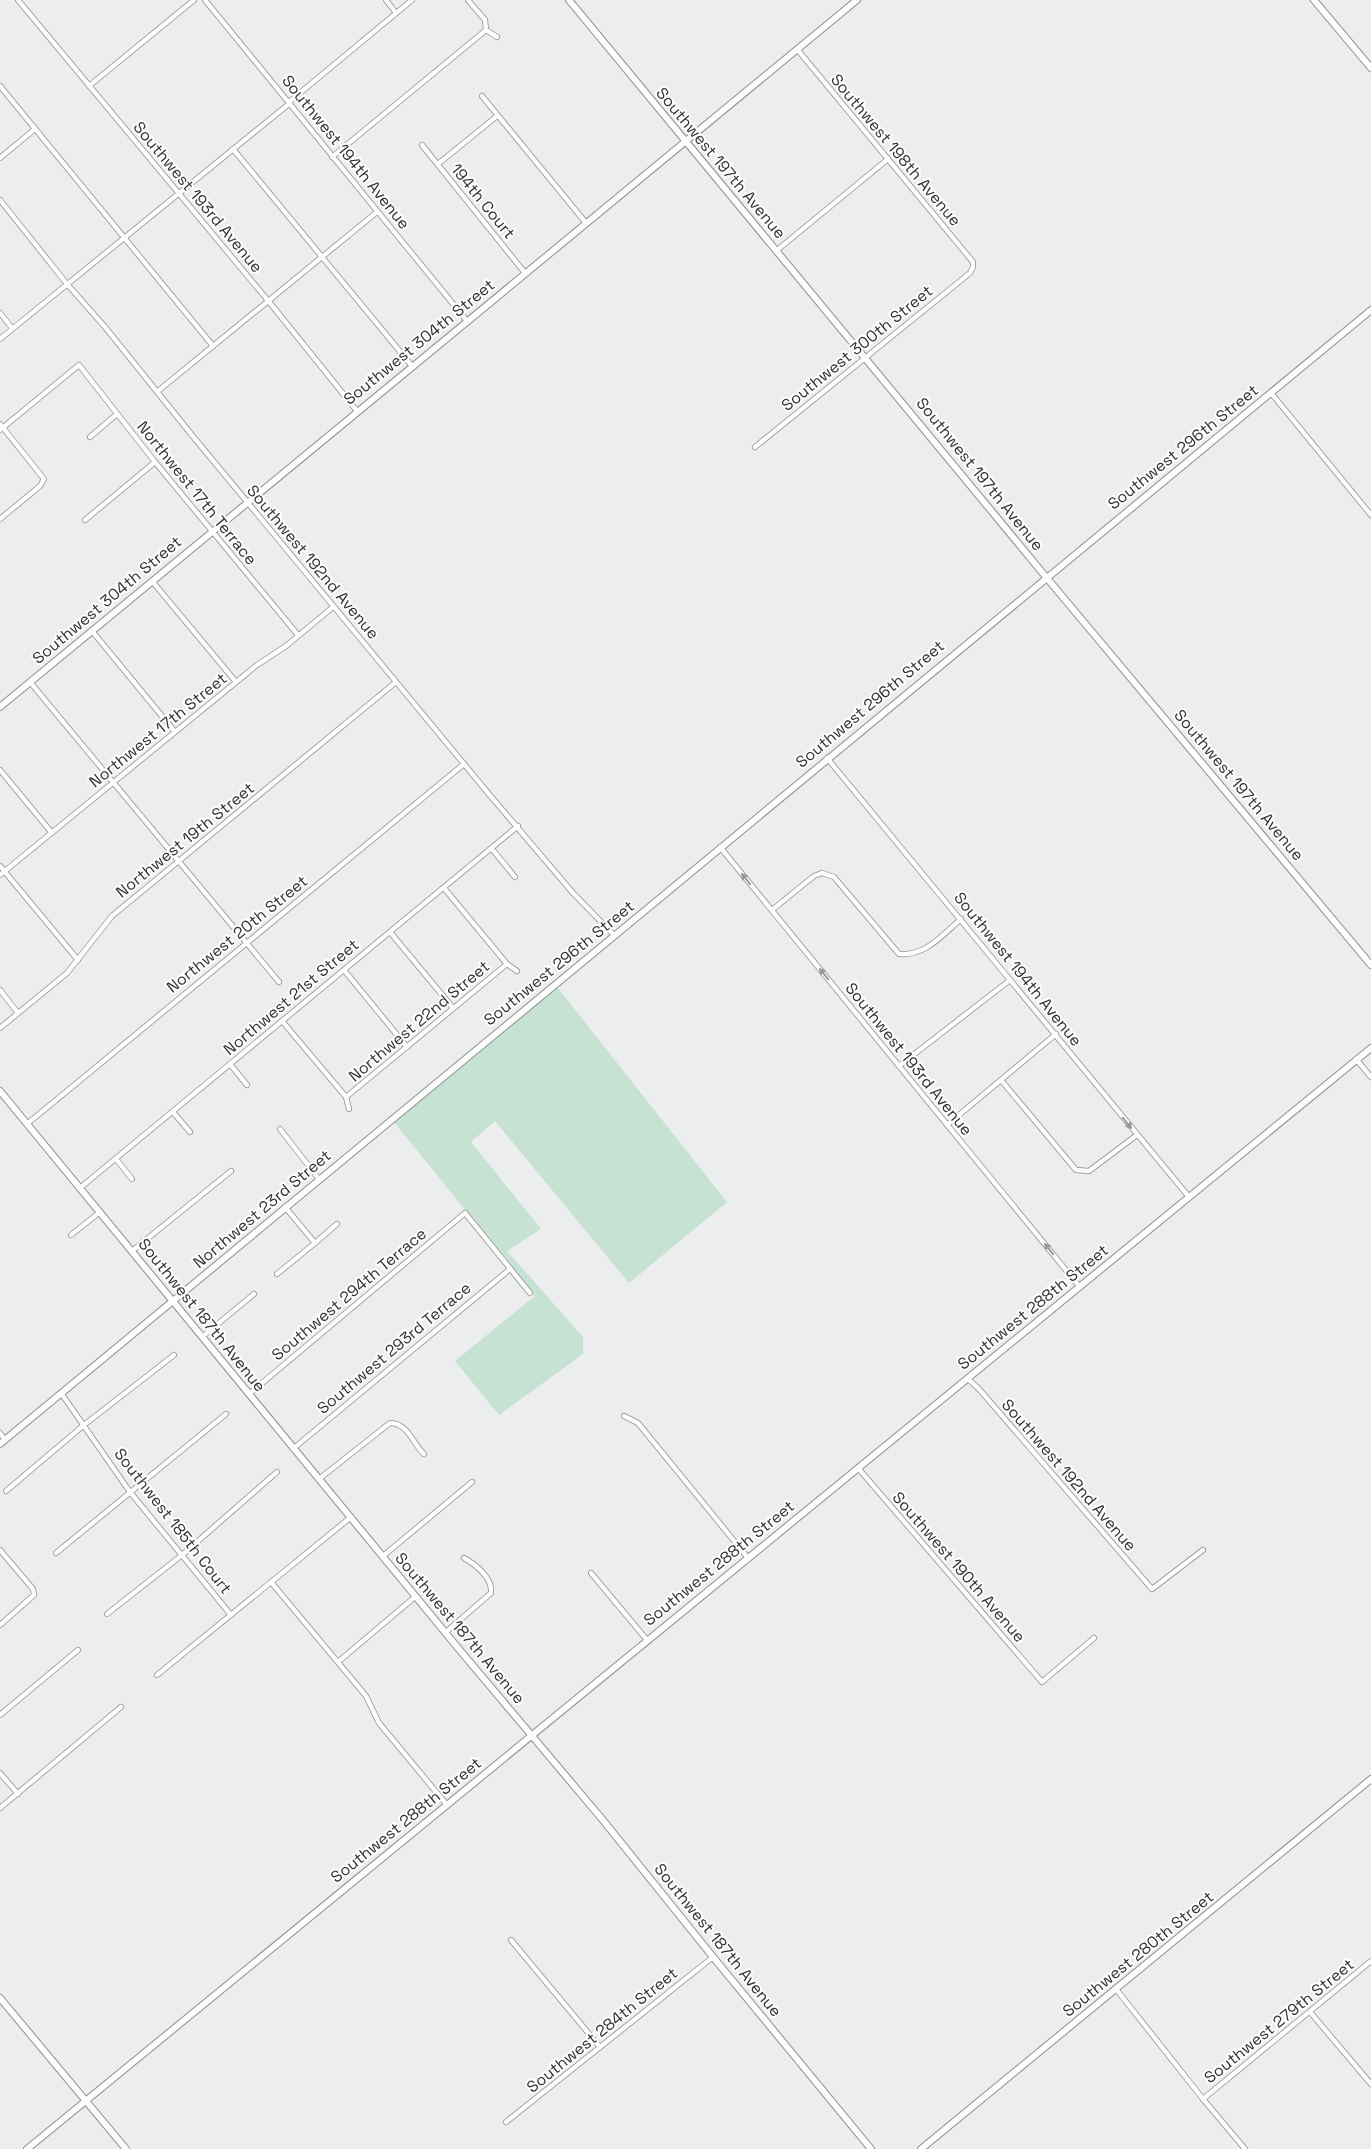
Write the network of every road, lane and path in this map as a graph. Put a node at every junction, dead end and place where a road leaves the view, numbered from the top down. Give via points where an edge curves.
1 (18, 0) edge
2 (194, 0) edge
3 (205, 0) edge
4 (386, 0) edge
5 (412, 0) edge
6 (468, 0) edge
7 (569, 0) edge
8 (857, 0) edge
9 (1314, 0) edge
10 (396, 13) junction
11 (486, 30) junction
12 (497, 37) dead end
13 (796, 49) junction
14 (1371, 68) edge
15 (0, 86) edge
16 (89, 86) junction
17 (482, 96) dead end
18 (289, 102) junction
19 (497, 116) junction
20 (35, 129) junction
21 (685, 141) junction
22 (422, 145) dead end
23 (233, 149) junction
24 (332, 157) junction
25 (0, 158) edge
26 (888, 160) junction
27 (438, 164) junction
28 (178, 193) junction
29 (0, 200) edge
30 (377, 212) junction
31 (586, 223) junction
32 (123, 237) junction
33 (776, 251) junction
34 (322, 256) junction
35 (973, 268) joint
36 (525, 273) junction
37 (67, 284) junction
38 (268, 300) junction
39 (1371, 310) edge
40 (0, 313) edge
41 (466, 321) junction
42 (12, 328) junction
43 (0, 338) edge
44 (213, 346) junction
45 (866, 358) junction
46 (412, 366) junction
47 (158, 391) junction
48 (1272, 393) junction
49 (357, 411) junction
50 (117, 414) junction
51 (1, 427) edge
52 (90, 437) dead end
53 (755, 447) dead end
54 (155, 462) junction
55 (247, 502) junction
56 (1371, 515) edge
57 (0, 519) edge
58 (85, 520) dead end
59 (212, 531) junction
60 (1046, 577) junction
61 (152, 581) junction
62 (333, 606) junction
63 (92, 631) junction
64 (298, 635) junction
65 (30, 682) junction
66 (236, 682) junction
67 (396, 682) junction
68 (0, 707) edge
69 (175, 732) junction
70 (827, 758) junction
71 (464, 764) junction
72 (0, 770) edge
73 (114, 783) junction
74 (518, 826) junction
75 (52, 833) junction
76 (720, 847) junction
77 (492, 849) junction
78 (179, 862) junction
79 (0, 866) edge
80 (5, 871) junction
81 (0, 875) edge
82 (515, 877) dead end
83 (444, 888) junction
84 (772, 910) junction
85 (961, 920) junction
86 (390, 932) junction
87 (614, 935) junction
88 (246, 942) junction
89 (78, 960) junction
90 (507, 964) junction
91 (1371, 965) edge
92 (344, 970) junction
93 (517, 970) dead end
94 (1010, 980) junction
95 (279, 982) dead end
96 (0, 990) edge
97 (454, 1008) junction
98 (18, 1013) junction
99 (282, 1021) junction
100 (0, 1028) edge
101 (1056, 1034) junction
102 (407, 1047) junction
103 (1371, 1048) edge
104 (1356, 1059) junction
105 (230, 1064) junction
106 (900, 1066) junction
107 (1371, 1077) edge
108 (1001, 1080) junction
109 (247, 1085) dead end
110 (0, 1090) edge
111 (346, 1097) junction
112 (350, 1109) dead end
113 (173, 1112) junction
114 (388, 1121) joint
115 (27, 1124) junction
116 (948, 1125) junction
117 (280, 1129) dead end
118 (190, 1132) dead end
119 (1137, 1135) junction
120 (116, 1159) junction
121 (231, 1171) dead end
122 (318, 1178) junction
123 (132, 1179) dead end
124 (80, 1188) junction
125 (1189, 1197) junction
126 (285, 1207) junction
127 (100, 1212) junction
128 (337, 1224) dead end
129 (71, 1235) dead end
130 (315, 1243) junction
131 (132, 1251) junction
132 (510, 1269) junction
133 (277, 1274) dead end
134 (1079, 1286) junction
135 (530, 1292) dead end
136 (254, 1294) dead end
137 (173, 1301) junction
138 (202, 1337) junction
139 (174, 1355) dead end
140 (967, 1378) junction
141 (61, 1393) junction
142 (249, 1394) junction
143 (226, 1414) dead end
144 (624, 1416) dead end
145 (84, 1425) junction
146 (0, 1433) edge
147 (2, 1442) edge
148 (294, 1448) junction
149 (424, 1454) dead end
150 (858, 1468) junction
151 (277, 1472) dead end
152 (319, 1479) junction
153 (472, 1482) dead end
154 (6, 1491) dead end
155 (130, 1492) junction
156 (351, 1517) junction
157 (0, 1550) edge
158 (1203, 1550) dead end
159 (56, 1553) dead end
160 (182, 1555) junction
161 (383, 1556) junction
162 (464, 1558) dead end
163 (748, 1558) junction
164 (592, 1573) dead end
165 (271, 1582) junction
166 (416, 1596) junction
167 (107, 1614) dead end
168 (231, 1615) junction
169 (0, 1625) edge
170 (446, 1632) junction
171 (1094, 1638) dead end
172 (647, 1640) junction
173 (78, 1650) dead end
174 (338, 1662) junction
175 (156, 1676) dead end
176 (121, 1707) dead end
177 (0, 1715) edge
178 (531, 1735) junction
179 (0, 1773) edge
180 (1371, 1779) edge
181 (18, 1794) junction
182 (447, 1805) junction
183 (0, 1808) edge
184 (511, 1940) dead end
185 (713, 1957) junction
186 (1371, 1961) edge
187 (1116, 1989) junction
188 (0, 1998) edge
189 (1310, 2012) junction
190 (600, 2047) junction
191 (1371, 2084) edge
192 (1203, 2099) junction
193 (86, 2101) junction
194 (506, 2122) dead end
195 (27, 2149) edge
196 (126, 2149) edge
197 (872, 2149) edge
198 (921, 2149) edge
199 (1245, 2149) edge

1 - 16 street, Southwest 193rd Avenue
2 - 16 street
3 - 18 street, Southwest 194th Avenue
4 - 10 street
5 - 10 street
6 - 11 street via 485,20
7 - 21 street, Southwest 197th Avenue
8 - 13 street, Southwest 304th Street
9 - 14 street
10 - 18 street
11 - 12 street
11 - 24 street
13 - 21 street, Southwest 304th Street
13 - 26 street, Southwest 198th Avenue
15 - 20 street
16 - 28 street, Southwest 193rd Avenue
17 - 19 street
18 - 23 street
18 - 24 street, Southwest 194th Avenue
19 - 27 street
19 - 31 street
20 - 25 street
20 - 32 street
21 - 31 street, Southwest 304th Street
21 - 33 street, Southwest 197th Avenue
22 - 27 street, 194th Court
23 - 28 street
23 - 34 street
24 - 30 street, Southwest 194th Avenue
26 - 33 street
26 - 35 street, Southwest 198th Avenue via 973,262
27 - 36 street, 194th Court
28 - 32 street
28 - 38 street, Southwest 193rd Avenue
29 - 37 street, Southwest 192nd Avenue
30 - 34 street
30 - 41 street, Southwest 194th Avenue
31 - 36 street, Southwest 304th Street
32 - 37 street
32 - 44 street
33 - 45 street, Southwest 197th Avenue
34 - 38 street
34 - 46 street
35 - 45 street, Southwest 300th Street
36 - 41 street, Southwest 304th Street
37 - 42 street
37 - 47 street, Southwest 192nd Avenue
38 - 44 street
38 - 49 street, Southwest 193rd Avenue
39 - 48 street, Southwest 296th Street
40 - 42 street
41 - 46 street, Southwest 304th Street
42 - 43 street
44 - 47 street
45 - 53 street, Southwest 300th Street
45 - 60 street, Southwest 197th Avenue
46 - 49 street, Southwest 304th Street
47 - 55 street, Southwest 192nd Avenue
48 - 56 street
48 - 60 street, Southwest 296th Street
49 - 55 street, Southwest 304th Street
50 - 51 street, Northwest 17th Terrace via 79,365
50 - 52 street
50 - 54 street, Northwest 17th Terrace
51 - 57 street via 44,478 40,486
54 - 58 street
54 - 59 street, Northwest 17th Terrace
55 - 59 street, Southwest 304th Street
55 - 62 street, Southwest 192nd Avenue
59 - 61 street, Southwest 304th Street
59 - 64 street, Northwest 17th Terrace
60 - 70 street, Southwest 296th Street
60 - 91 street, Southwest 197th Avenue
61 - 63 street, Southwest 304th Street
61 - 66 street
62 - 64 street, Northwest 17th Street
62 - 67 street, Southwest 192nd Avenue
63 - 65 street, Southwest 304th Street
63 - 69 street
64 - 66 street, Northwest 17th Street
65 - 68 street, Southwest 304th Street
65 - 73 street
66 - 69 street, Northwest 17th Street
67 - 71 street, Southwest 192nd Avenue
67 - 78 street, Northwest 19th Street
69 - 73 street, Northwest 17th Street
70 - 76 street, Southwest 296th Street
70 - 85 street, Southwest 194th Avenue
71 - 74 street, Southwest 192nd Avenue
71 - 88 street, Northwest 20th Street
72 - 75 street
73 - 75 street, Northwest 17th Street
73 - 78 street
74 - 77 street, Northwest 21st Street
74 - 87 street, Southwest 192nd Avenue
75 - 80 street, Northwest 17th Street
84 -> 76 street, Southwest 193rd Avenue
76 - 87 street, Southwest 296th Street
77 - 82 street
77 - 83 street, Northwest 21st Street
78 - 88 street
78 - 89 street, Northwest 19th Street via 112,916
79 - 80 street
80 - 81 street, Northwest 17th Street
80 - 89 street
83 - 86 street, Northwest 21st Street
83 - 90 street
84 - 85 street via 822,873 834,877 899,954 912,955 925,950
106 -> 84 street, Southwest 193rd Avenue
85 - 94 street, Southwest 194th Avenue
86 - 92 street, Northwest 21st Street
86 - 97 street
87 - 114 street, Southwest 296th Street
88 - 95 street
88 - 115 street, Northwest 20th Street
89 - 98 street, Northwest 19th Street
90 - 93 street
90 - 97 street, Northwest 22nd Street
92 - 99 street, Northwest 21st Street
92 - 102 street
94 - 101 street, Southwest 194th Avenue
94 - 106 street
96 - 98 street
97 - 102 street, Northwest 22nd Street
98 - 100 street, Northwest 19th Street
99 - 105 street, Northwest 21st Street
99 - 111 street
101 - 108 street
101 -> 119 street, Southwest 194th Avenue
102 - 111 street, Northwest 22nd Street
103 - 104 street, Southwest 288th Street
104 - 107 street
104 - 125 street, Southwest 288th Street
105 - 109 street
105 - 113 street, Northwest 21st Street
106 - 116 street, Southwest 193rd Avenue
108 - 116 street
108 - 119 street via 1076,1170 1089,1171
110 - 115 street, Southwest 187th Avenue
111 - 112 street
113 - 118 street
113 - 120 street, Northwest 21st Street
114 - 122 street, Northwest 23rd Street
115 - 124 street, Southwest 187th Avenue
134 -> 116 street, Southwest 193rd Avenue
117 - 122 street
119 - 125 street, Southwest 194th Avenue
120 - 123 street
120 - 124 street, Northwest 21st Street
121 - 131 street
122 - 126 street, Northwest 23rd Street
124 - 127 street, Southwest 187th Avenue
125 - 134 street, Southwest 288th Street
126 - 130 street
126 - 137 street, Northwest 23rd Street
127 - 129 street
127 - 131 street, Southwest 187th Avenue
128 - 130 street
130 - 133 street
131 - 137 street, Southwest 187th Avenue
132 - 135 street
132 - 142 street, Southwest 294th Terrace via 466,1213
132 - 148 street, Southwest 293rd Terrace
134 - 140 street, Southwest 288th Street
136 - 138 street
137 - 138 street, Southwest 187th Avenue
137 - 141 street, Northwest 23rd Street
138 - 142 street, Southwest 187th Avenue
139 - 145 street
140 - 150 street, Southwest 288th Street
140 - 158 street, Southwest 192nd Avenue via 1152,1589
141 - 145 street, Southwest 185th Court
141 - 147 street
142 - 148 street, Southwest 187th Avenue
143 - 155 street
144 - 163 street via 638,1423
145 - 154 street
145 - 155 street, Southwest 185th Court
146 - 147 street
148 - 152 street, Southwest 187th Avenue
149 - 152 street via 402,1426 393,1423 385,1425
150 - 163 street, Southwest 288th Street
150 - 171 street, Southwest 190th Avenue via 1042,1682
151 - 160 street
152 - 156 street, Southwest 187th Avenue
153 - 161 street
155 - 159 street
155 - 160 street, Southwest 185th Court
156 - 161 street, Southwest 187th Avenue
156 - 165 street
157 - 169 street via 34,1594
160 - 167 street
160 - 168 street, Southwest 185th Court
161 - 166 street, Southwest 187th Avenue
162 - 170 street via 488,1579 491,1592
163 - 172 street, Southwest 288th Street
164 - 172 street
165 - 168 street
165 - 174 street
166 - 170 street, Southwest 187th Avenue
166 - 174 street
168 - 175 street
170 - 178 street, Southwest 187th Avenue
172 - 178 street, Southwest 288th Street
173 - 177 street
174 - 182 street via 366,1696 387,1734
176 - 181 street
178 - 182 street, Southwest 288th Street
178 - 185 street, Southwest 187th Avenue
179 - 181 street
180 - 187 street, Southwest 280th Street
181 - 183 street
182 - 193 street, Southwest 288th Street
184 - 190 street
185 - 190 street, Southwest 284th Street
185 - 197 street, Southwest 187th Avenue
186 - 189 street, Southwest 279th Street
187 - 192 street
187 - 198 street, Southwest 280th Street
188 - 193 street
189 - 191 street
189 - 192 street, Southwest 279th Street
190 - 194 street, Southwest 284th Street
192 - 199 street
193 - 195 street, Southwest 288th Street
193 - 196 street

